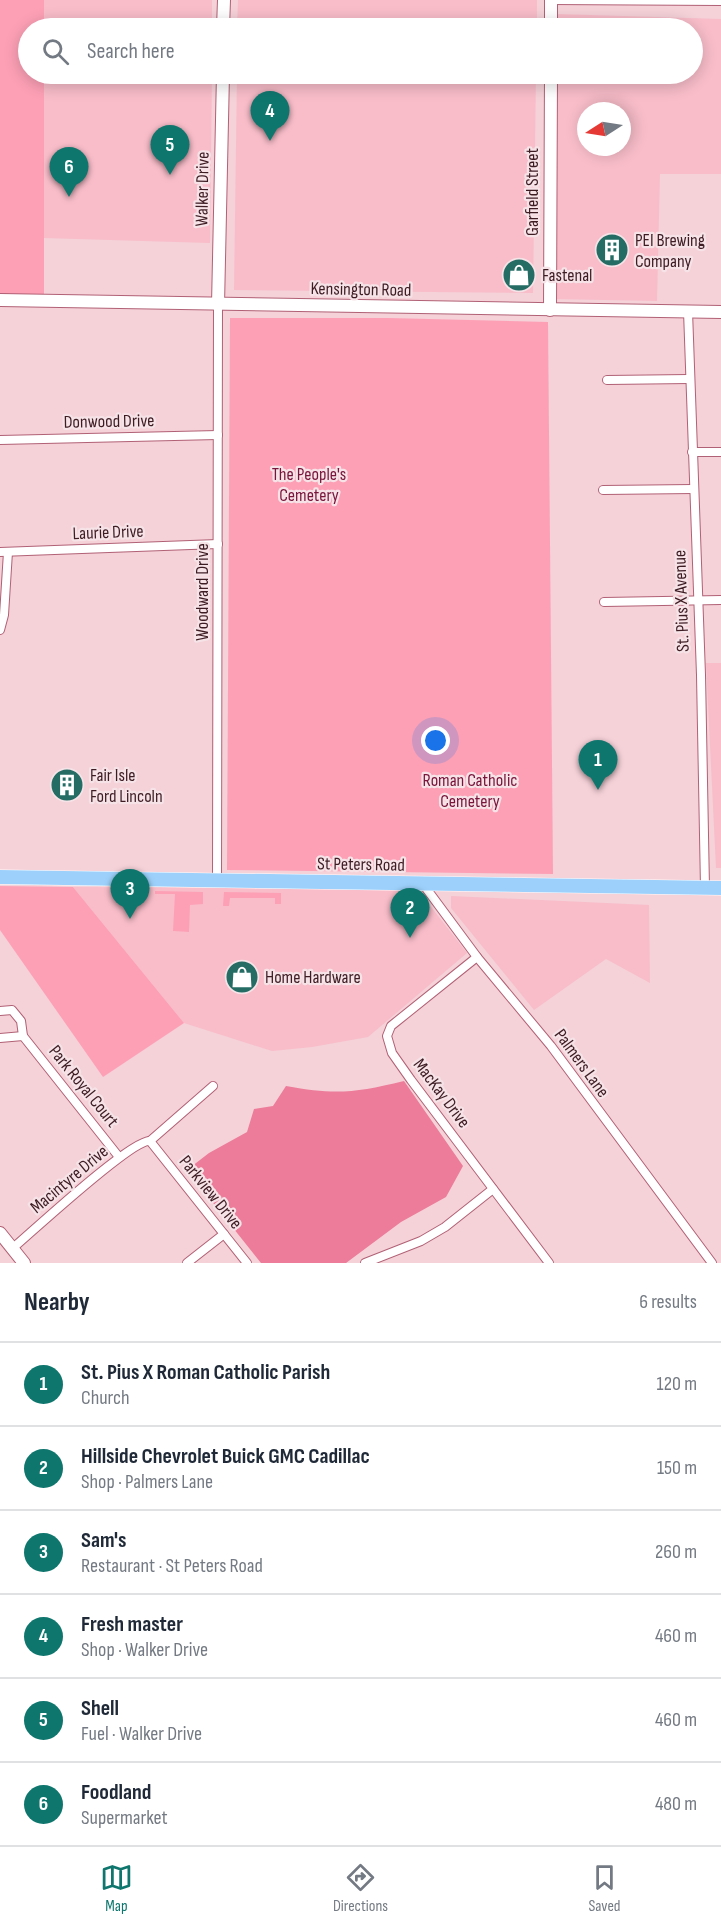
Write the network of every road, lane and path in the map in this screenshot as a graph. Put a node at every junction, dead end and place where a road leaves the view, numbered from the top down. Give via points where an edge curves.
1 (224, 0) edge
2 (551, 0) edge
3 (721, 1) edge
4 (223, 18) edge
5 (551, 18) edge
6 (223, 84) edge
7 (551, 84) edge
8 (0, 300) edge
9 (218, 305) junction
10 (550, 310) junction
11 (687, 311) junction
12 (721, 312) edge
13 (607, 380) dead end
14 (689, 380) junction
15 (218, 435) junction
16 (0, 440) edge
17 (692, 452) junction
18 (721, 452) edge
19 (693, 489) junction
20 (603, 490) dead end
21 (218, 544) junction
22 (4, 552) edge
23 (697, 600) junction
24 (721, 600) edge
25 (604, 602) dead end
26 (0, 630) edge
27 (0, 878) edge
28 (217, 880) junction
29 (423, 884) junction
30 (705, 888) junction
31 (721, 888) edge
32 (477, 957) junction
33 (0, 1011) edge
34 (23, 1036) junction
35 (0, 1038) edge
36 (213, 1086) dead end
37 (150, 1141) junction
38 (119, 1157) junction
39 (493, 1189) junction
40 (0, 1233) edge
41 (224, 1234) junction
42 (13, 1248) junction
43 (24, 1263) edge
44 (187, 1263) edge
45 (247, 1263) edge
46 (365, 1263) edge
47 (549, 1263) edge
48 (712, 1263) edge

1 - 4 street
2 - 3 street
2 - 5 street
6 - 9 street, Walker Drive
7 - 10 street, Garfield Street
8 - 9 street, Kensington Road
9 - 10 street, Kensington Road
9 - 15 street, Woodward Drive
10 - 11 street, Kensington Road
11 - 12 street, Kensington Road
11 - 14 street, St. Pius X Avenue
13 - 14 street
14 - 17 street, St. Pius X Avenue
15 - 16 street, Donwood Drive
15 - 21 street, Woodward Drive
17 - 18 street
17 - 19 street, St. Pius X Avenue
19 - 20 street
19 - 23 street, St. Pius X Avenue
21 - 22 street, Laurie Drive
21 - 28 street, Woodward Drive
22 - 26 street via 4,615
23 - 24 street
23 - 25 street
23 - 30 street, St. Pius X Avenue
27 - 28 main road, St Peters Road
28 - 29 main road, St Peters Road
29 - 30 main road, St Peters Road
29 - 32 street, Palmers Lane
30 - 31 main road, St Peters Road
32 - 39 street, MacKay Drive via 392,1026 387,1036 392,1053
32 - 48 street, Palmers Lane via 551,1046
33 - 34 street, Park Royal Court via 12,1010 21,1021
34 - 35 street
34 - 38 street, Park Royal Court
36 - 37 street
37 - 38 street, Macintyre Drive via 141,1142
37 - 41 street, Parkview Drive
38 - 42 street, Macintyre Drive
39 - 46 street via 421,1241
39 - 47 street, MacKay Drive
40 - 42 street
41 - 44 street
41 - 45 street, Parkview Drive
42 - 43 street

